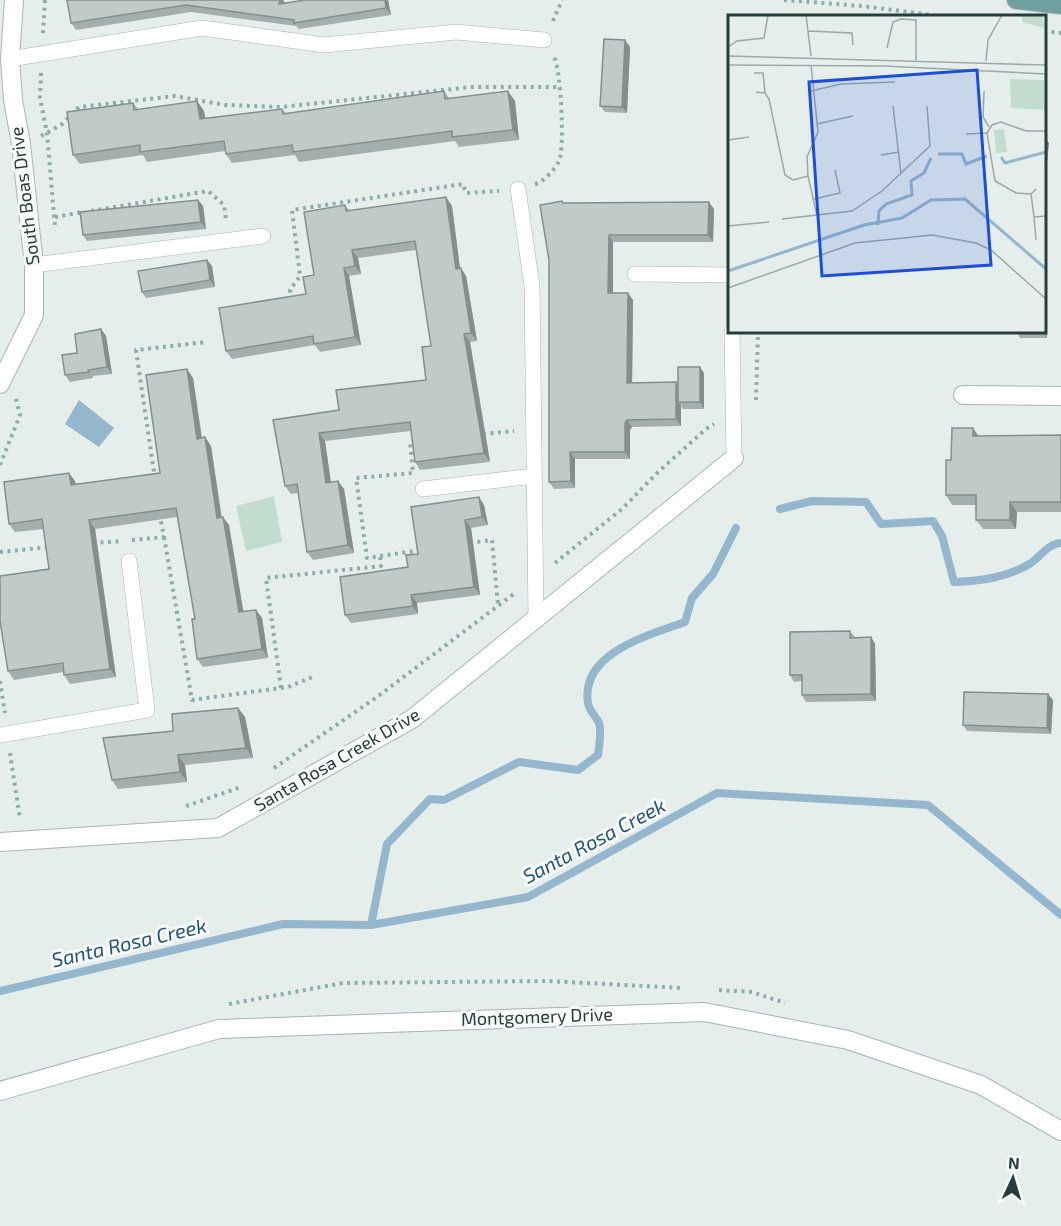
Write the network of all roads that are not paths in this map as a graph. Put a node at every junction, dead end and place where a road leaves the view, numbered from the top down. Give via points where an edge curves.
1 (14, 0) edge
2 (1016, 0) edge
3 (1061, 5) edge
4 (544, 40) road end
5 (10, 59) junction
6 (518, 189) road end
7 (263, 236) dead end
8 (34, 266) junction
9 (634, 274) dead end
10 (728, 275) edge
11 (732, 333) edge
12 (0, 384) edge
13 (963, 395) dead end
14 (1061, 396) edge
15 (734, 458) joint
16 (534, 476) junction
17 (423, 489) dead end
18 (129, 561) dead end
19 (536, 619) junction
20 (4, 734) edge
21 (0, 842) edge
22 (0, 1091) edge
23 (1061, 1131) edge

1 - 5 street, South Boas Drive
2 - 3 main road
4 - 5 lane via 456,32 324,45 202,28
5 - 8 street, South Boas Drive
6 - 16 lane via 532,286
7 - 8 lane
8 - 12 street, South Boas Drive via 34,315
9 - 10 lane
11 - 15 lane
13 - 14 street
15 - 19 street, Santa Rosa Creek Drive
16 - 17 lane
16 - 19 lane
18 - 20 lane via 147,710
19 - 21 street, Santa Rosa Creek Drive via 412,719 218,828
22 - 23 street, Montgomery Drive via 219,1029 704,1012 848,1040 981,1085

